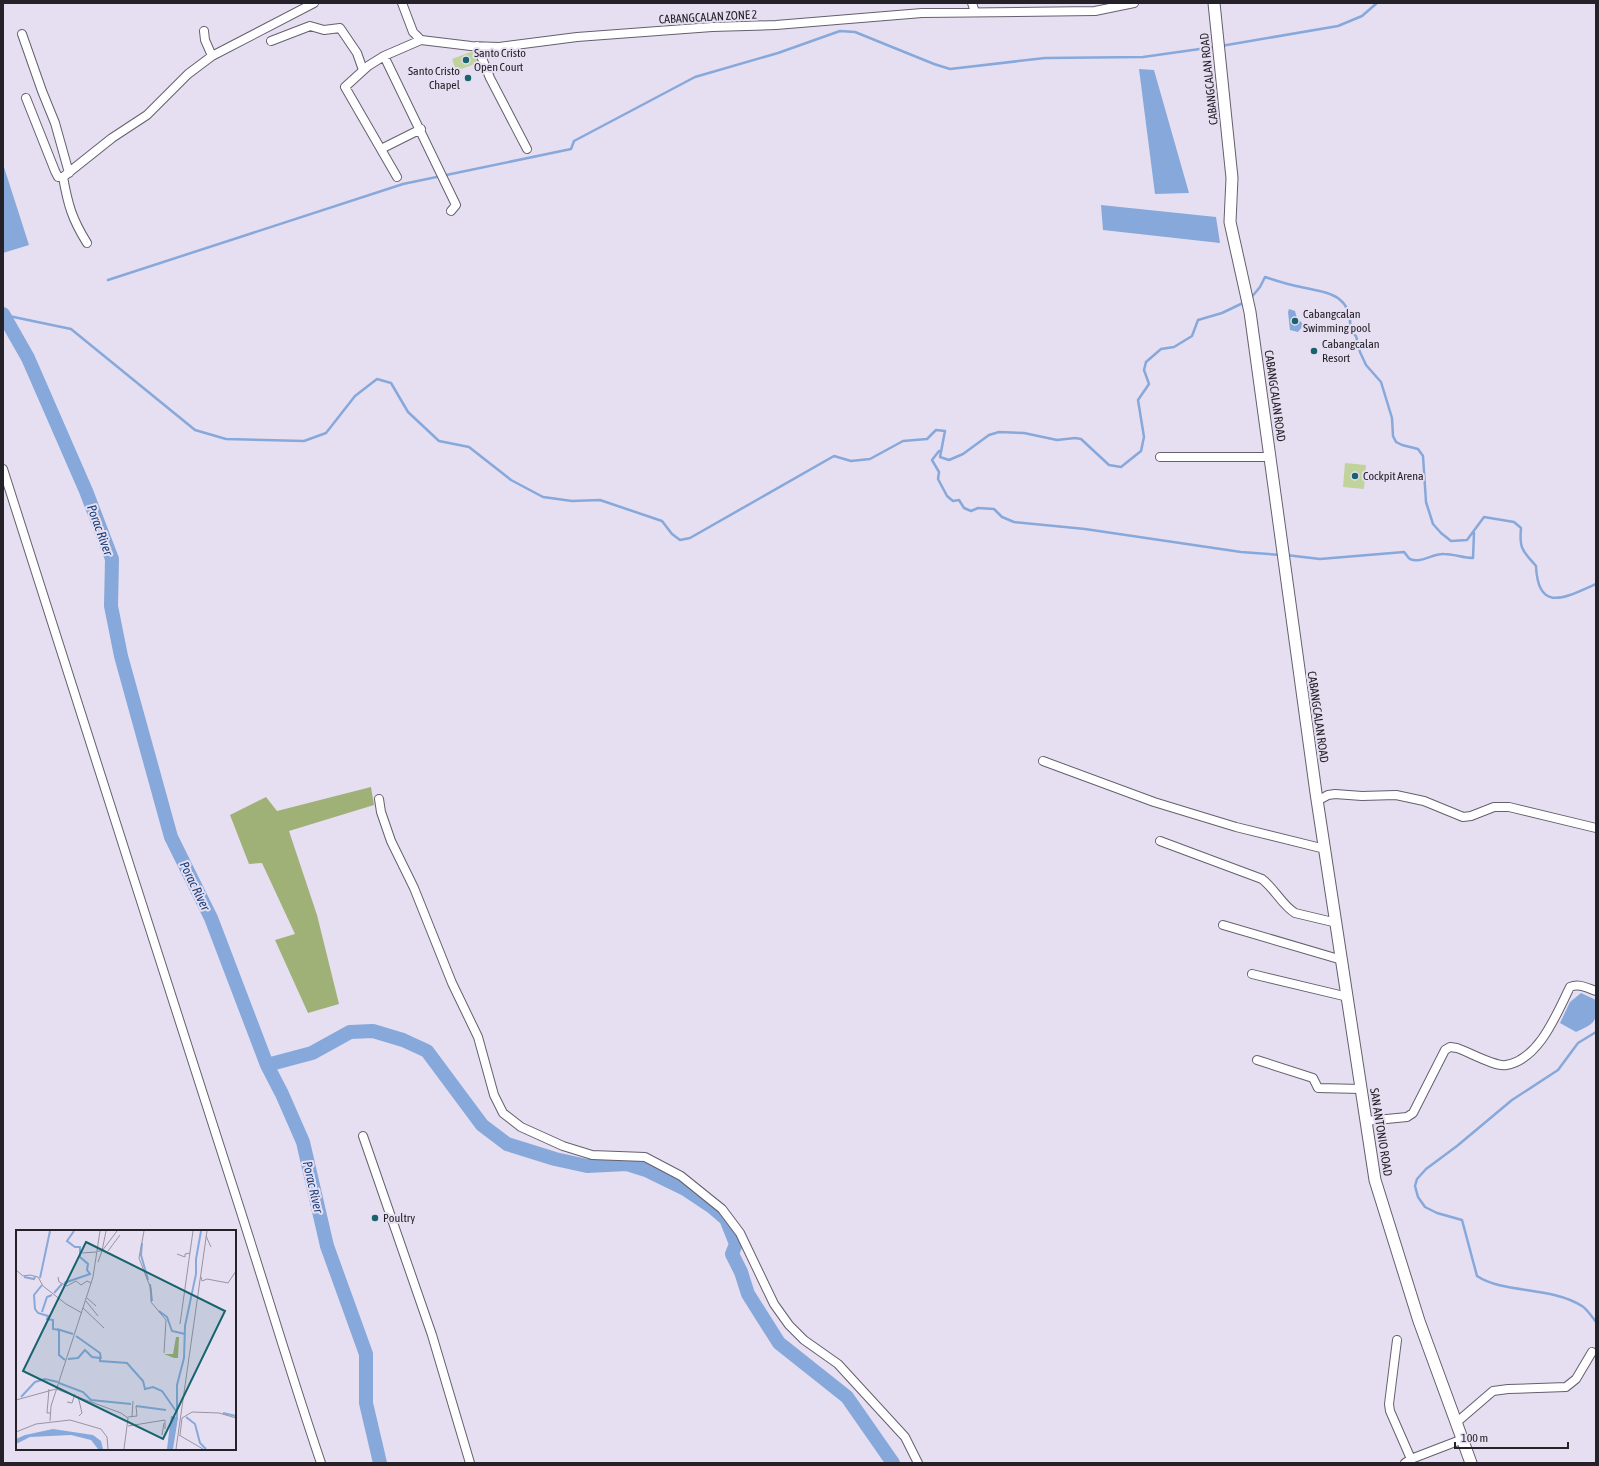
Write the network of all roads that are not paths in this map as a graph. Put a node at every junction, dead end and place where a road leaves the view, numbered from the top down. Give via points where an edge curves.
1 (314, 3) edge
2 (402, 3) edge
3 (972, 3) edge
4 (1013, 3) edge
5 (1134, 3) edge
6 (1214, 3) edge
7 (1016, 11) junction
8 (975, 12) junction
9 (204, 31) dead end
10 (22, 34) dead end
11 (421, 40) junction
12 (271, 41) dead end
13 (477, 46) junction
14 (212, 56) junction
15 (384, 56) junction
16 (363, 70) junction
17 (26, 98) dead end
18 (421, 129) junction
19 (381, 149) junction
20 (527, 149) dead end
21 (66, 175) junction
22 (397, 178) dead end
23 (451, 211) dead end
24 (87, 243) dead end
25 (1160, 457) dead end
26 (1270, 457) junction
27 (3, 469) edge
28 (1043, 761) dead end
29 (1316, 797) junction
30 (379, 799) dead end
31 (1596, 828) edge
32 (1160, 841) dead end
33 (1325, 849) junction
34 (1337, 923) junction
35 (1223, 925) dead end
36 (1342, 960) junction
37 (1252, 974) dead end
38 (1596, 991) edge
39 (1348, 997) junction
40 (1257, 1060) dead end
41 (1362, 1089) junction
42 (1366, 1121) junction
43 (363, 1136) dead end
44 (1397, 1340) dead end
45 (1592, 1352) dead end
46 (1457, 1422) junction
47 (1463, 1439) junction
48 (1409, 1462) edge
49 (321, 1463) edge
50 (470, 1463) edge
51 (918, 1463) edge
52 (1471, 1463) edge

1 - 14 street
2 - 11 street via 413,32
3 - 8 street
4 - 7 street
5 - 7 street, CABANGCALAN ZONE 2 via 1095,11
6 - 26 street, CABANGCALAN ROAD via 1231,171 1230,222 1247,294
7 - 8 street, CABANGCALAN ZONE 2
8 - 13 street, CABANGCALAN ZONE 2 via 922,13 776,25 712,27 577,37 499,47
9 - 14 street
10 - 21 street via 56,123
11 - 13 street, CABANGCALAN ZONE 2
11 - 15 street
12 - 16 street via 310,26 324,30 337,27 357,53
13 - 20 street via 490,78
14 - 21 street via 188,74 147,115 112,138
15 - 16 street
15 - 18 street
16 - 19 street via 345,87
17 - 21 street via 58,177
18 - 19 street
18 - 23 street via 456,205
19 - 22 street
21 - 24 street via 69,208
25 - 26 street
26 - 29 street, CABANGCALAN ROAD
27 - 49 street
28 - 33 street via 1154,802 1236,827
29 - 31 street via 1335,794 1396,795 1424,801 1464,817 1494,807 1509,807
29 - 33 street, SAN ANTONIO ROAD
30 - 51 street via 391,841 478,1037 494,1095 503,1113 521,1127 563,1146 592,1155 646,1157 680,1176 722,1209 740,1233 774,1304 789,1325 804,1340 838,1364 905,1437
32 - 34 street via 1262,880 1295,913
33 - 34 street, SAN ANTONIO ROAD
34 - 36 street, SAN ANTONIO ROAD
35 - 36 street
36 - 39 street, SAN ANTONIO ROAD
37 - 39 street
38 - 42 street via 1576,985 1570,987 1540,1044 1517,1061 1498,1065 1450,1047 1445,1050 1413,1113 1407,1117
39 - 41 street, SAN ANTONIO ROAD
40 - 41 street via 1313,1078 1318,1088
41 - 42 street, SAN ANTONIO ROAD
42 - 46 street, SAN ANTONIO ROAD via 1375,1180 1384,1213 1419,1321
43 - 50 street via 432,1335
44 - 48 street via 1389,1404
45 - 46 street via 1576,1378 1566,1387 1508,1388 1493,1391
46 - 47 street, SAN ANTONIO ROAD
47 - 48 street
47 - 52 street, SAN ANTONIO ROAD

